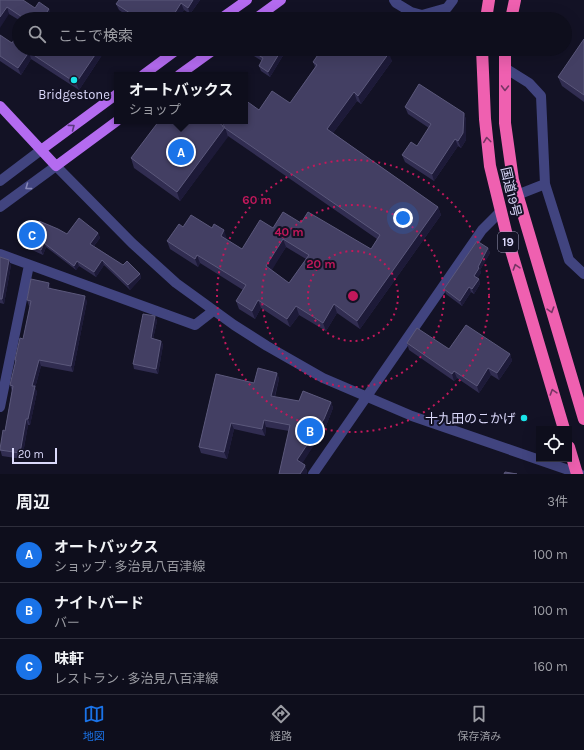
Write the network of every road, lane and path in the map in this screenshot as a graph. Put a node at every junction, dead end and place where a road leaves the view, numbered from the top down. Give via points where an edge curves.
1 (247, 0) edge
2 (281, 0) edge
3 (394, 0) edge
4 (454, 0) edge
5 (489, 0) edge
6 (515, 0) edge
7 (230, 12) edge
8 (265, 12) edge
9 (410, 12) edge
10 (430, 12) edge
11 (487, 12) edge
12 (512, 12) edge
13 (168, 56) edge
14 (206, 56) edge
15 (482, 56) edge
16 (505, 56) edge
17 (505, 68) junction
18 (146, 72) edge
19 (184, 72) edge
20 (114, 96) edge
21 (0, 106) edge
22 (114, 123) edge
23 (41, 150) junction
24 (56, 166) junction
25 (0, 181) edge
26 (545, 184) junction
27 (517, 195) junction
28 (0, 207) edge
29 (501, 211) junction
30 (0, 254) edge
31 (29, 265) junction
32 (584, 274) edge
33 (214, 310) junction
34 (366, 397) junction
35 (0, 407) edge
36 (584, 419) edge
37 (563, 426) edge
38 (572, 456) edge
39 (313, 474) edge
40 (578, 474) edge

1 - 7 main road
2 - 8 main road
3 - 9 street
4 - 10 street via 447,8
5 - 11 highway
6 - 12 highway
13 - 18 main road
14 - 19 main road
29 -> 15 highway, 国道19号 / 19 via 490,166
16 - 17 highway, 国道19号 / 19
17 - 26 street via 528,83 541,96
17 -> 27 highway, 国道19号 / 19 via 505,123
23 -> 20 main road
21 - 23 main road
22 - 24 main road
23 - 24 main road
23 - 25 street
24 -> 28 street
24 - 33 street via 132,243 176,283
26 - 27 street
26 - 32 street via 569,260
27 -> 36 highway, 国道19号 / 19
29 - 34 street via 482,230
37 -> 29 highway, 国道19号 / 19
30 - 31 street
31 - 33 street via 195,325
31 - 35 street
33 - 34 street via 266,346 324,378
34 - 39 street
34 - 40 street via 412,416
38 - 40 highway

